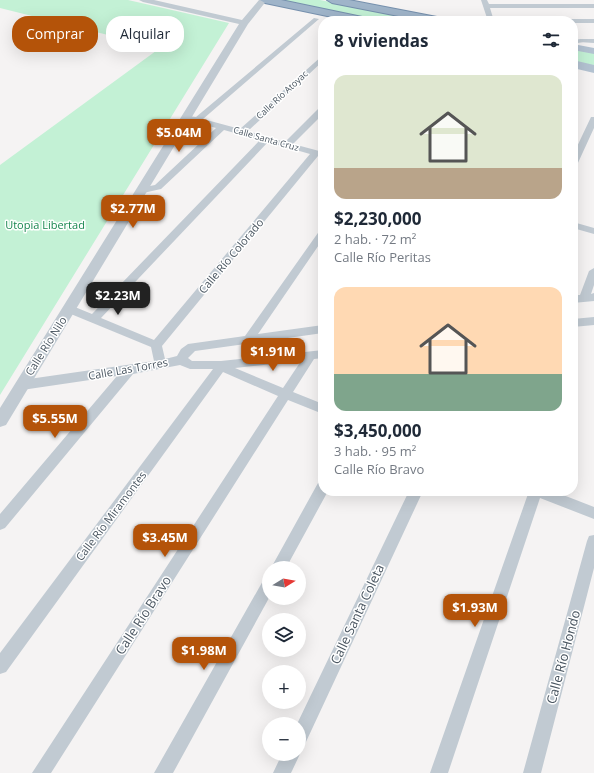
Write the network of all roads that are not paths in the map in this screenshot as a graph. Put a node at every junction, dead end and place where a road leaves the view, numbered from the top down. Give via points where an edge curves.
1 (143, 0) edge
2 (264, 0) edge
3 (332, 0) edge
4 (157, 1) edge
5 (486, 3) edge
6 (594, 6) edge
7 (342, 16) edge
8 (416, 16) edge
9 (490, 16) edge
10 (316, 19) dead end
11 (578, 21) edge
12 (594, 21) edge
13 (244, 23) junction
14 (594, 41) edge
15 (578, 44) edge
16 (578, 44) edge
17 (594, 51) edge
18 (318, 62) edge
19 (578, 65) edge
20 (594, 69) edge
21 (318, 114) edge
22 (191, 118) junction
23 (594, 119) edge
24 (222, 127) junction
25 (242, 132) junction
26 (266, 139) junction
27 (287, 145) junction
28 (318, 153) edge
29 (578, 154) edge
30 (318, 156) edge
31 (143, 190) junction
32 (578, 226) edge
33 (594, 231) edge
34 (318, 239) edge
35 (594, 271) edge
36 (584, 298) edge
37 (70, 309) junction
38 (94, 318) junction
39 (594, 321) edge
40 (578, 323) edge
41 (318, 330) edge
42 (249, 338) junction
43 (156, 346) junction
44 (316, 355) edge
45 (181, 360) junction
46 (160, 363) junction
47 (221, 365) junction
48 (129, 370) junction
49 (22, 385) junction
50 (286, 395) junction
51 (318, 407) edge
52 (0, 421) edge
53 (318, 496) edge
54 (414, 496) edge
55 (534, 496) edge
56 (549, 496) edge
57 (594, 513) edge
58 (0, 524) edge
59 (594, 541) edge
60 (282, 561) edge
61 (262, 596) edge
62 (0, 666) edge
63 (306, 723) edge
64 (288, 761) edge
65 (40, 773) edge
66 (163, 773) edge
67 (282, 773) edge
68 (439, 773) edge
69 (532, 773) edge

1 - 4 street
2 - 7 highway
2 - 13 street, Calle Río Nilo
3 - 8 highway
4 - 13 street
5 - 6 street
5 - 9 street
10 - 22 street
11 - 12 street
13 - 22 street, Calle Río Nilo
14 - 15 street
16 - 17 main road
18 - 25 street, Calle Río Atoyac
19 - 20 main road
21 - 27 street
22 - 24 street, Calle Santa Cruz
22 - 31 street, Calle Río Nilo
23 - 29 street
24 - 25 street, Calle Santa Cruz
24 - 31 street via 158,187
25 - 26 street, Calle Santa Cruz
26 - 27 street, Calle Santa Cruz
26 - 38 street
27 - 28 street, Calle Santa Cruz
30 - 43 street, Calle Río Colorado
31 - 37 street, Calle Río Nilo
32 - 33 street
34 - 42 street
35 - 36 street
37 - 38 street
37 - 49 street, Calle Río Nilo
38 - 43 street
39 - 40 street
41 - 42 street, Calle Las Torres
42 - 45 street, Calle Las Torres via 192,347 185,352
43 - 46 street
44 - 47 street
44 - 50 street, Calle Río Bravo
45 - 46 street, Calle Las Torres
45 - 47 street via 190,365
46 - 48 street, Calle Las Torres
47 - 50 street
47 - 62 street, Calle Río Miramontes via 215,377
48 - 49 street, Calle Las Torres
48 - 58 street
49 - 52 street, Calle Río Nilo
50 - 51 street
50 - 65 street, Calle Río Bravo
53 - 60 street
54 - 63 street, Calle Santa Coleta
55 - 68 street
56 - 57 street
59 - 69 street, Calle Río Hondo
61 - 66 street
64 - 67 street

